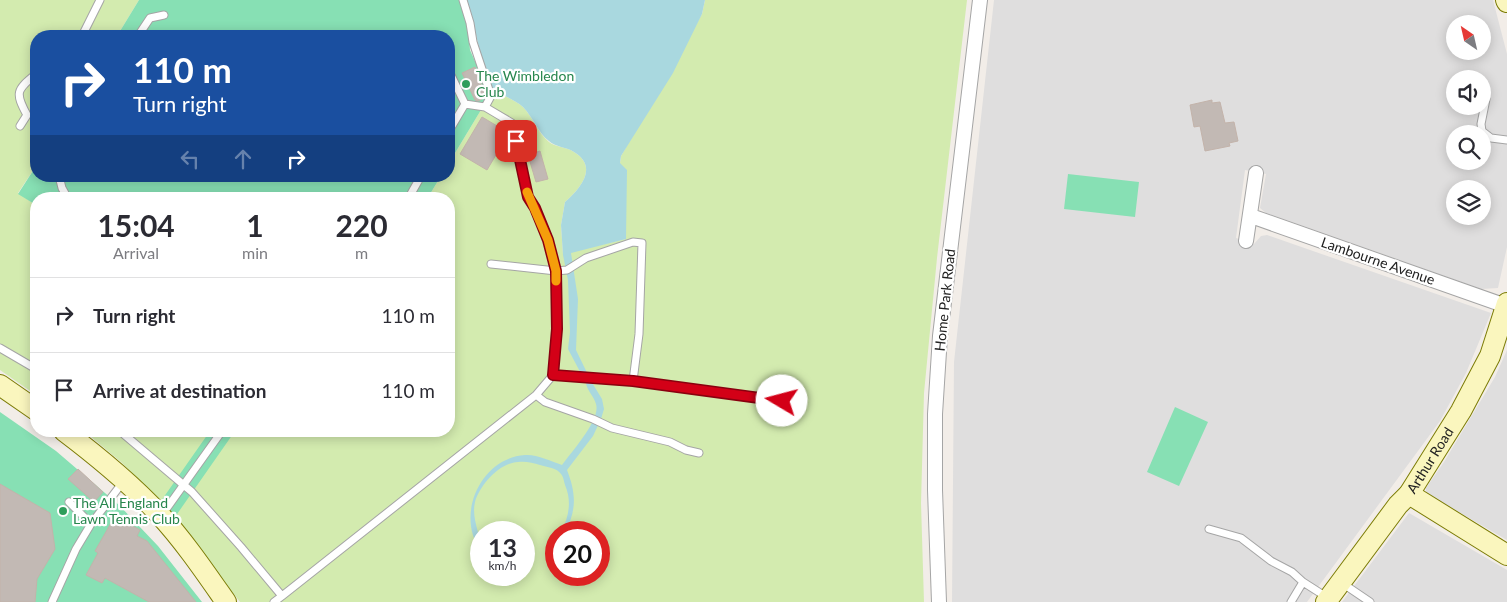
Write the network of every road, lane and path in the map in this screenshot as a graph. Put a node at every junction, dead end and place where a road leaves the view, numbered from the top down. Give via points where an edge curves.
1 (100, 0) edge
2 (463, 0) edge
3 (980, 0) edge
4 (164, 15) dead end
5 (85, 30) edge
6 (142, 30) edge
7 (30, 79) edge
8 (455, 83) edge
9 (465, 104) junction
10 (485, 107) junction
11 (1483, 115) edge
12 (455, 121) edge
13 (20, 126) dead end
14 (1507, 140) edge
15 (1256, 172) dead end
16 (1251, 216) junction
17 (1246, 241) dead end
18 (512, 257) dead end
19 (491, 264) dead end
20 (514, 266) junction
21 (556, 271) junction
22 (1507, 305) edge
23 (0, 348) edge
24 (30, 366) edge
25 (553, 375) junction
26 (633, 381) junction
27 (0, 385) edge
28 (536, 395) junction
29 (782, 401) dead end
30 (30, 406) edge
31 (71, 437) edge
32 (127, 437) edge
33 (218, 437) edge
34 (699, 453) dead end
35 (124, 481) junction
36 (184, 486) junction
37 (1409, 494) junction
38 (69, 502) dead end
39 (160, 515) junction
40 (91, 524) junction
41 (1208, 529) dead end
42 (1507, 554) edge
43 (1303, 582) junction
44 (1331, 594) edge
45 (282, 596) junction
46 (52, 602) edge
47 (226, 602) edge
48 (274, 602) edge
49 (939, 602) edge
50 (1291, 602) edge
51 (1370, 602) edge

1 - 5 lane
2 - 10 lane via 491,96
3 - 49 street, Home Park Road via 940,336 935,414
4 - 6 lane via 150,18
7 - 13 lane via 19,91 19,101 27,115
8 - 9 lane
9 - 10 lane
9 - 12 lane
10 - 21 lane via 512,123 528,197 548,240
11 - 14 lane via 1482,130 1491,138
15 - 16 street
16 - 17 street
16 - 22 street, Lambourne Avenue
18 - 20 lane
19 - 20 lane
20 - 21 lane
21 - 25 lane via 557,329
21 - 26 lane via 567,270 586,258 619,246 642,243 639,334
22 - 37 street, Arthur Road via 1490,356 1461,411
23 - 24 lane
25 - 26 lane
25 - 28 lane
26 - 29 lane
27 - 30 street
28 - 34 lane via 545,402 612,428 670,442
28 - 45 lane
31 - 35 street
32 - 36 lane
33 - 36 lane
35 - 39 street
35 - 40 lane
36 - 39 lane
36 - 45 lane
37 - 42 street
37 - 44 street, Arthur Road
38 - 40 lane
39 - 47 street
40 - 46 lane
41 - 43 lane via 1241,538
43 - 44 lane
43 - 50 lane
44 - 51 lane
45 - 48 lane

